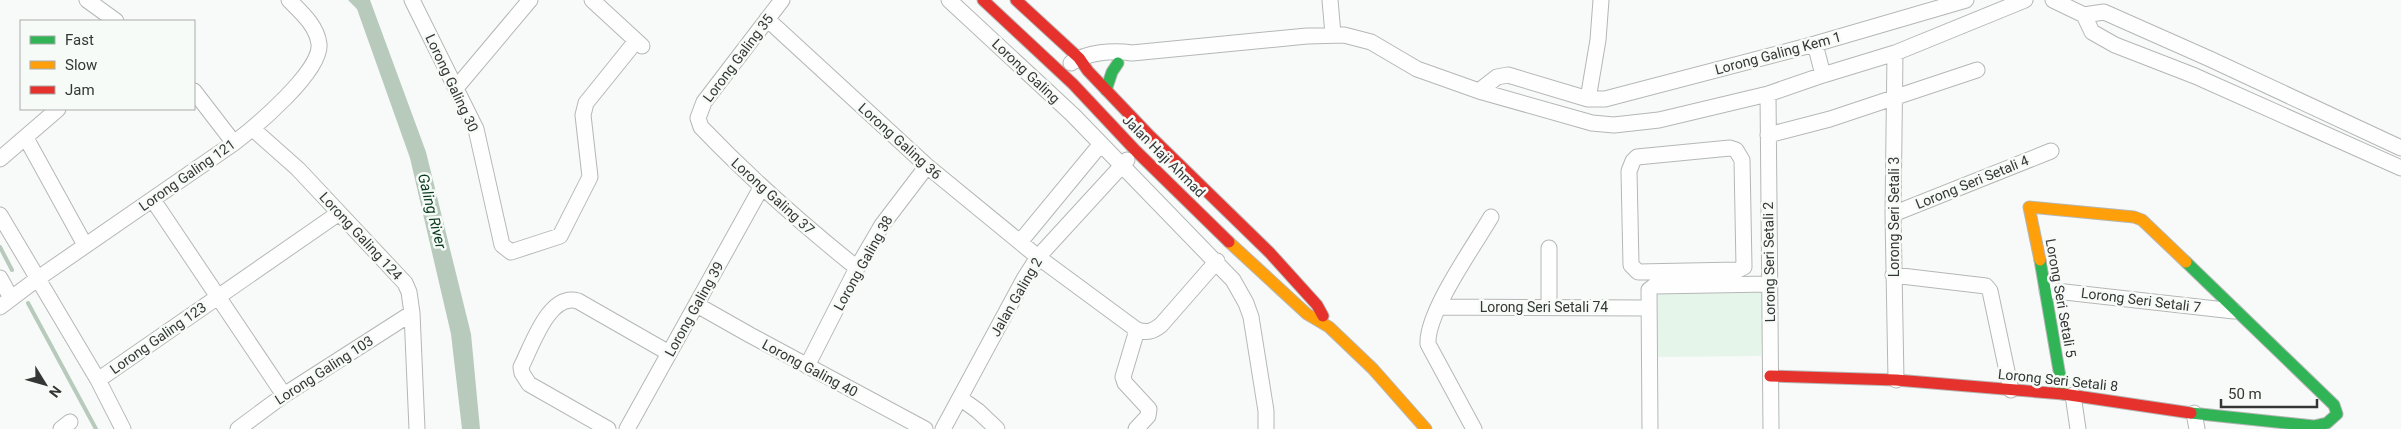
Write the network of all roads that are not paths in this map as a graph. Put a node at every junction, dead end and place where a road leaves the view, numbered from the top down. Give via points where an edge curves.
1 (87, 0) edge
2 (289, 0) edge
3 (412, 0) edge
4 (530, 0) edge
5 (592, 0) edge
6 (949, 0) edge
7 (984, 0) edge
8 (1016, 0) edge
9 (1330, 0) edge
10 (1601, 0) edge
11 (1966, 0) edge
12 (2025, 0) edge
13 (2053, 0) edge
14 (778, 2) edge
15 (2084, 16) junction
16 (115, 20) edge
17 (768, 20) junction
18 (1332, 34) junction
19 (1815, 44) junction
20 (1132, 53) junction
21 (1896, 53) junction
22 (1079, 58) junction
23 (1118, 63) junction
24 (1976, 70) dead end
25 (1060, 71) junction
26 (1088, 71) junction
27 (1823, 75) junction
28 (1073, 84) junction
29 (456, 88) junction
30 (1106, 90) junction
31 (1479, 91) junction
32 (195, 92) edge
33 (1768, 94) junction
34 (1895, 98) junction
35 (1588, 99) junction
36 (57, 110) edge
37 (698, 118) joint
38 (253, 129) junction
39 (1768, 134) junction
40 (1150, 136) junction
41 (26, 138) junction
42 (234, 143) junction
43 (1100, 145) junction
44 (2401, 148) edge
45 (1136, 151) junction
46 (2051, 151) dead end
47 (0, 159) edge
48 (927, 166) junction
49 (1121, 166) junction
50 (2401, 168) edge
51 (761, 188) junction
52 (153, 200) junction
53 (339, 213) junction
54 (1893, 214) junction
55 (0, 215) edge
56 (1491, 217) dead end
57 (1769, 228) junction
58 (1743, 229) junction
59 (1020, 242) junction
60 (85, 245) junction
61 (1549, 248) dead end
62 (1038, 257) junction
63 (1217, 261) junction
64 (857, 268) junction
65 (1894, 275) junction
66 (0, 278) edge
67 (36, 279) junction
68 (1770, 284) junction
69 (2047, 290) junction
70 (218, 297) junction
71 (6, 303) edge
72 (697, 304) junction
73 (1439, 307) junction
74 (1549, 307) junction
75 (1650, 308) junction
76 (2234, 311) junction
77 (412, 313) junction
78 (1329, 327) junction
79 (1137, 330) junction
80 (669, 353) junction
81 (807, 366) junction
82 (1770, 376) junction
83 (98, 380) junction
84 (1896, 380) junction
85 (2011, 390) junction
86 (2068, 395) junction
87 (284, 396) junction
88 (960, 398) junction
89 (2194, 413) junction
90 (2315, 428) edge
91 (123, 429) edge
92 (238, 429) edge
93 (417, 429) edge
94 (608, 429) edge
95 (626, 429) edge
96 (925, 429) edge
97 (943, 429) edge
98 (997, 429) edge
99 (1136, 429) edge
100 (1266, 429) edge
101 (1426, 429) edge
102 (1474, 429) edge
103 (1650, 429) edge
104 (1772, 429) edge
105 (2078, 429) edge
106 (2197, 429) edge

1 - 16 street
2 - 38 street, Lorong Galing 121 via 316,33 319,52 304,76
3 - 29 street, Lorong Galing 30
4 - 29 street
5 - 29 street, Lorong Galing 30 via 639,43 586,103 583,115 590,177 557,238 511,252 502,246 476,130
6 - 43 street, Lorong Galing via 1063,106
7 - 25 street, Jalan Haji Ahmad
8 - 22 street, Jalan Haji Ahmad
9 - 18 street
10 - 35 street
11 - 19 street, Lorong Galing Kem 1
12 - 21 street
13 - 15 street
14 - 17 street, Lorong Galing 35
15 - 44 street via 2104,12
15 - 50 street via 2092,32 2115,45 2195,76
17 - 37 street, Lorong Galing 35 via 704,102
17 - 48 street, Lorong Galing 36
18 - 20 street
18 - 31 street via 1371,42 1417,69
19 - 27 street
19 - 35 street, Lorong Galing Kem 1 via 1605,99
20 - 22 street via 1118,50
20 - 23 street
21 - 27 street
21 - 34 street, Lorong Seri Setali 3
22 - 25 street
22 - 26 street, Jalan Haji Ahmad
23 - 26 street
23 - 30 street
24 - 34 street
25 - 28 street, Jalan Haji Ahmad
26 - 28 street
26 - 30 street, Jalan Haji Ahmad
27 - 33 street
28 - 45 street, Jalan Haji Ahmad
30 - 40 street, Jalan Haji Ahmad
31 - 33 street via 1604,124 1660,120
31 - 35 street, Lorong Galing Kem 1 via 1498,77 1508,75
32 - 42 street
33 - 39 street, Lorong Seri Setali 2
34 - 39 street via 1830,120
34 - 54 street, Lorong Seri Setali 3
36 - 41 street
37 - 51 street, Lorong Galing 37 via 701,127
38 - 42 street, Lorong Galing 121
38 - 53 street, Lorong Galing 124 via 298,169
39 - 57 street, Lorong Seri Setali 2
40 - 45 street, Jalan Galing 2
40 - 78 street, Jalan Haji Ahmad via 1270,253 1317,305
41 - 47 street
41 - 60 street
42 - 52 street, Lorong Galing 121
43 - 49 street, Lorong Galing
43 - 59 street
45 - 49 street, Jalan Galing 2
45 - 78 street, Jalan Haji Ahmad via 1255,267 1308,314
46 - 54 street, Lorong Seri Setali 4
48 - 59 street, Lorong Galing 36
48 - 64 street, Lorong Galing 38 via 891,212
49 - 62 street, Jalan Galing 2
49 - 63 street, Lorong Galing
51 - 64 street, Lorong Galing 37
51 - 72 street, Lorong Galing 39
52 - 60 street, Lorong Galing 121
52 - 70 street
53 - 70 street, Lorong Galing 123
53 - 77 street, Lorong Galing 124 via 405,283
54 - 65 street, Lorong Seri Setali 3
55 - 67 street
56 - 73 street
57 - 58 street
57 - 68 street, Lorong Seri Setali 2
58 - 58 street via 1742,269 1634,270 1631,265 1630,165 1638,157 1695,150 1736,150 1742,160
59 - 62 street, Lorong Galing 36
60 - 67 street, Lorong Galing 121
61 - 74 street
62 - 79 street, Lorong Galing 36
62 - 88 street, Jalan Galing 2
63 - 79 street via 1161,325 1154,331
63 - 100 street, Lorong Galing via 1233,280 1251,317
64 - 81 street, Lorong Galing 38
65 - 84 street, Lorong Seri Setali 3
65 - 85 street via 1986,286 1990,291
66 - 71 street
67 - 71 street, Lorong Galing 121
67 - 83 street
68 - 75 street via 1654,286 1650,290
68 - 82 street, Lorong Seri Setali 2
69 - 76 street, Lorong Seri Setali 7
69 - 76 street, Lorong Seri Setali 5 via 2029,207 2142,220
69 - 86 street, Lorong Seri Setali 5
70 - 83 street, Lorong Galing 123
70 - 87 street
72 - 80 street, Lorong Galing 39
72 - 81 street, Lorong Galing 40
73 - 74 street, Lorong Seri Setali 74
73 - 102 street via 1430,325 1428,344
74 - 75 street, Lorong Seri Setali 74
75 - 103 street
76 - 90 street, Lorong Seri Setali 8 via 2334,405 2337,414
77 - 87 street, Lorong Galing 103
77 - 93 street, Lorong Galing 124
78 - 101 street, Jalan Haji Ahmad via 1373,369
79 - 99 street via 1123,377 1149,409 1148,416
80 - 94 street via 572,299 561,302 549,313 521,367 522,373 529,384
80 - 95 street, Lorong Galing 39
81 - 96 street, Lorong Galing 40
82 - 84 street, Lorong Seri Setali 8
82 - 104 street, Lorong Seri Setali 2
83 - 91 street
84 - 85 street, Lorong Seri Setali 8
85 - 86 street, Lorong Seri Setali 8
86 - 89 street, Lorong Seri Setali 8
86 - 105 street
87 - 92 street, Lorong Galing 103
88 - 97 street, Jalan Galing 2
88 - 98 street
89 - 90 street, Lorong Seri Setali 8
89 - 106 street

